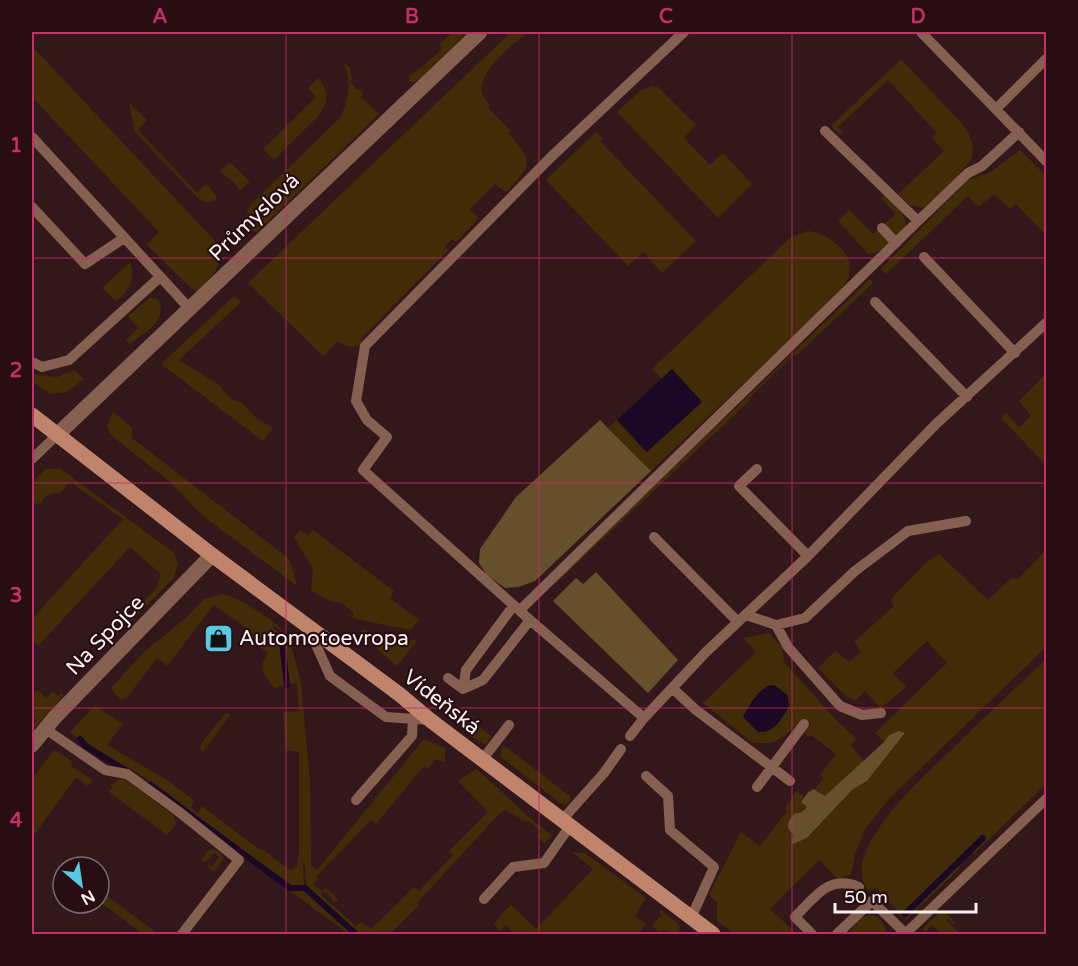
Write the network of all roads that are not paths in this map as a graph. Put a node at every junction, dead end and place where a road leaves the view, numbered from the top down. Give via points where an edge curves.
1 (480, 32) edge
2 (684, 32) edge
3 (921, 32) edge
4 (1047, 59) edge
5 (997, 108) junction
6 (825, 131) dead end
7 (1019, 132) junction
8 (32, 137) edge
9 (1047, 161) edge
10 (32, 207) edge
11 (918, 221) junction
12 (882, 228) dead end
13 (124, 238) junction
14 (896, 243) junction
15 (924, 257) dead end
16 (160, 277) junction
17 (875, 302) dead end
18 (189, 308) junction
19 (1047, 323) edge
20 (1015, 353) junction
21 (32, 362) edge
22 (967, 397) junction
23 (32, 415) edge
24 (57, 434) junction
25 (32, 459) edge
26 (757, 470) dead end
27 (966, 521) dead end
28 (654, 537) dead end
29 (212, 555) junction
30 (808, 556) junction
31 (517, 607) junction
32 (742, 619) junction
33 (530, 620) junction
34 (776, 625) junction
35 (308, 626) junction
36 (448, 678) dead end
37 (672, 688) junction
38 (463, 689) junction
39 (881, 713) dead end
40 (413, 718) junction
41 (645, 718) junction
42 (430, 720) junction
43 (804, 724) dead end
44 (509, 725) dead end
45 (44, 728) junction
46 (630, 736) dead end
47 (32, 745) edge
48 (621, 749) dead end
49 (482, 760) junction
50 (772, 767) junction
51 (646, 776) dead end
52 (790, 781) dead end
53 (757, 787) dead end
54 (1047, 799) edge
55 (356, 800) dead end
56 (566, 823) junction
57 (859, 887) dead end
58 (484, 900) dead end
59 (691, 918) junction
60 (182, 934) edge
61 (713, 934) edge
62 (812, 934) edge
63 (837, 934) edge
64 (905, 934) edge

1 - 18 street, Průmyslová
2 - 31 lane via 550,158 365,346 356,401 367,420 387,437 363,470
3 - 5 lane
4 - 5 lane
5 - 7 lane
6 - 11 lane
7 - 9 lane
7 - 11 lane
8 - 13 lane
10 - 13 lane via 85,264
11 - 14 lane
12 - 14 lane
13 - 16 lane
14 - 31 lane
15 - 20 lane
16 - 18 lane
16 - 21 lane via 69,360 42,367
17 - 22 lane
18 - 24 street, Průmyslová
19 - 20 lane
20 - 22 lane
22 - 30 lane
23 - 24 main road, Vídeňská
24 - 25 lane
24 - 29 main road, Vídeňská
26 - 30 lane via 739,486
27 - 34 lane via 908,531 805,618
28 - 32 lane
29 - 35 main road, Vídeňská
29 - 45 street, Na Spojce
30 - 32 lane
31 - 33 lane
31 - 38 lane via 466,670
32 - 34 lane
32 - 37 lane
33 - 38 lane via 483,680
33 - 41 lane
34 - 39 lane via 788,647 840,706 862,715
35 - 40 lane via 330,676 386,717
35 - 42 main road, Vídeňská
36 - 38 lane
37 - 41 lane
37 - 50 lane
40 - 42 lane
40 - 55 lane via 411,736
41 - 46 lane
42 - 49 main road, Vídeňská
43 - 50 lane
44 - 49 lane
45 - 47 street, Na Spojce
45 - 60 lane via 105,770 127,774 238,860
48 - 56 lane
49 - 56 main road, Vídeňská
50 - 52 lane
50 - 53 lane
51 - 59 lane via 668,796 670,830 714,867
54 - 64 lane
56 - 58 lane via 544,863 513,867
56 - 59 main road, Vídeňská
57 - 62 lane via 848,882 828,885 795,917
59 - 61 main road, Vídeňská
63 - 64 lane via 872,901

